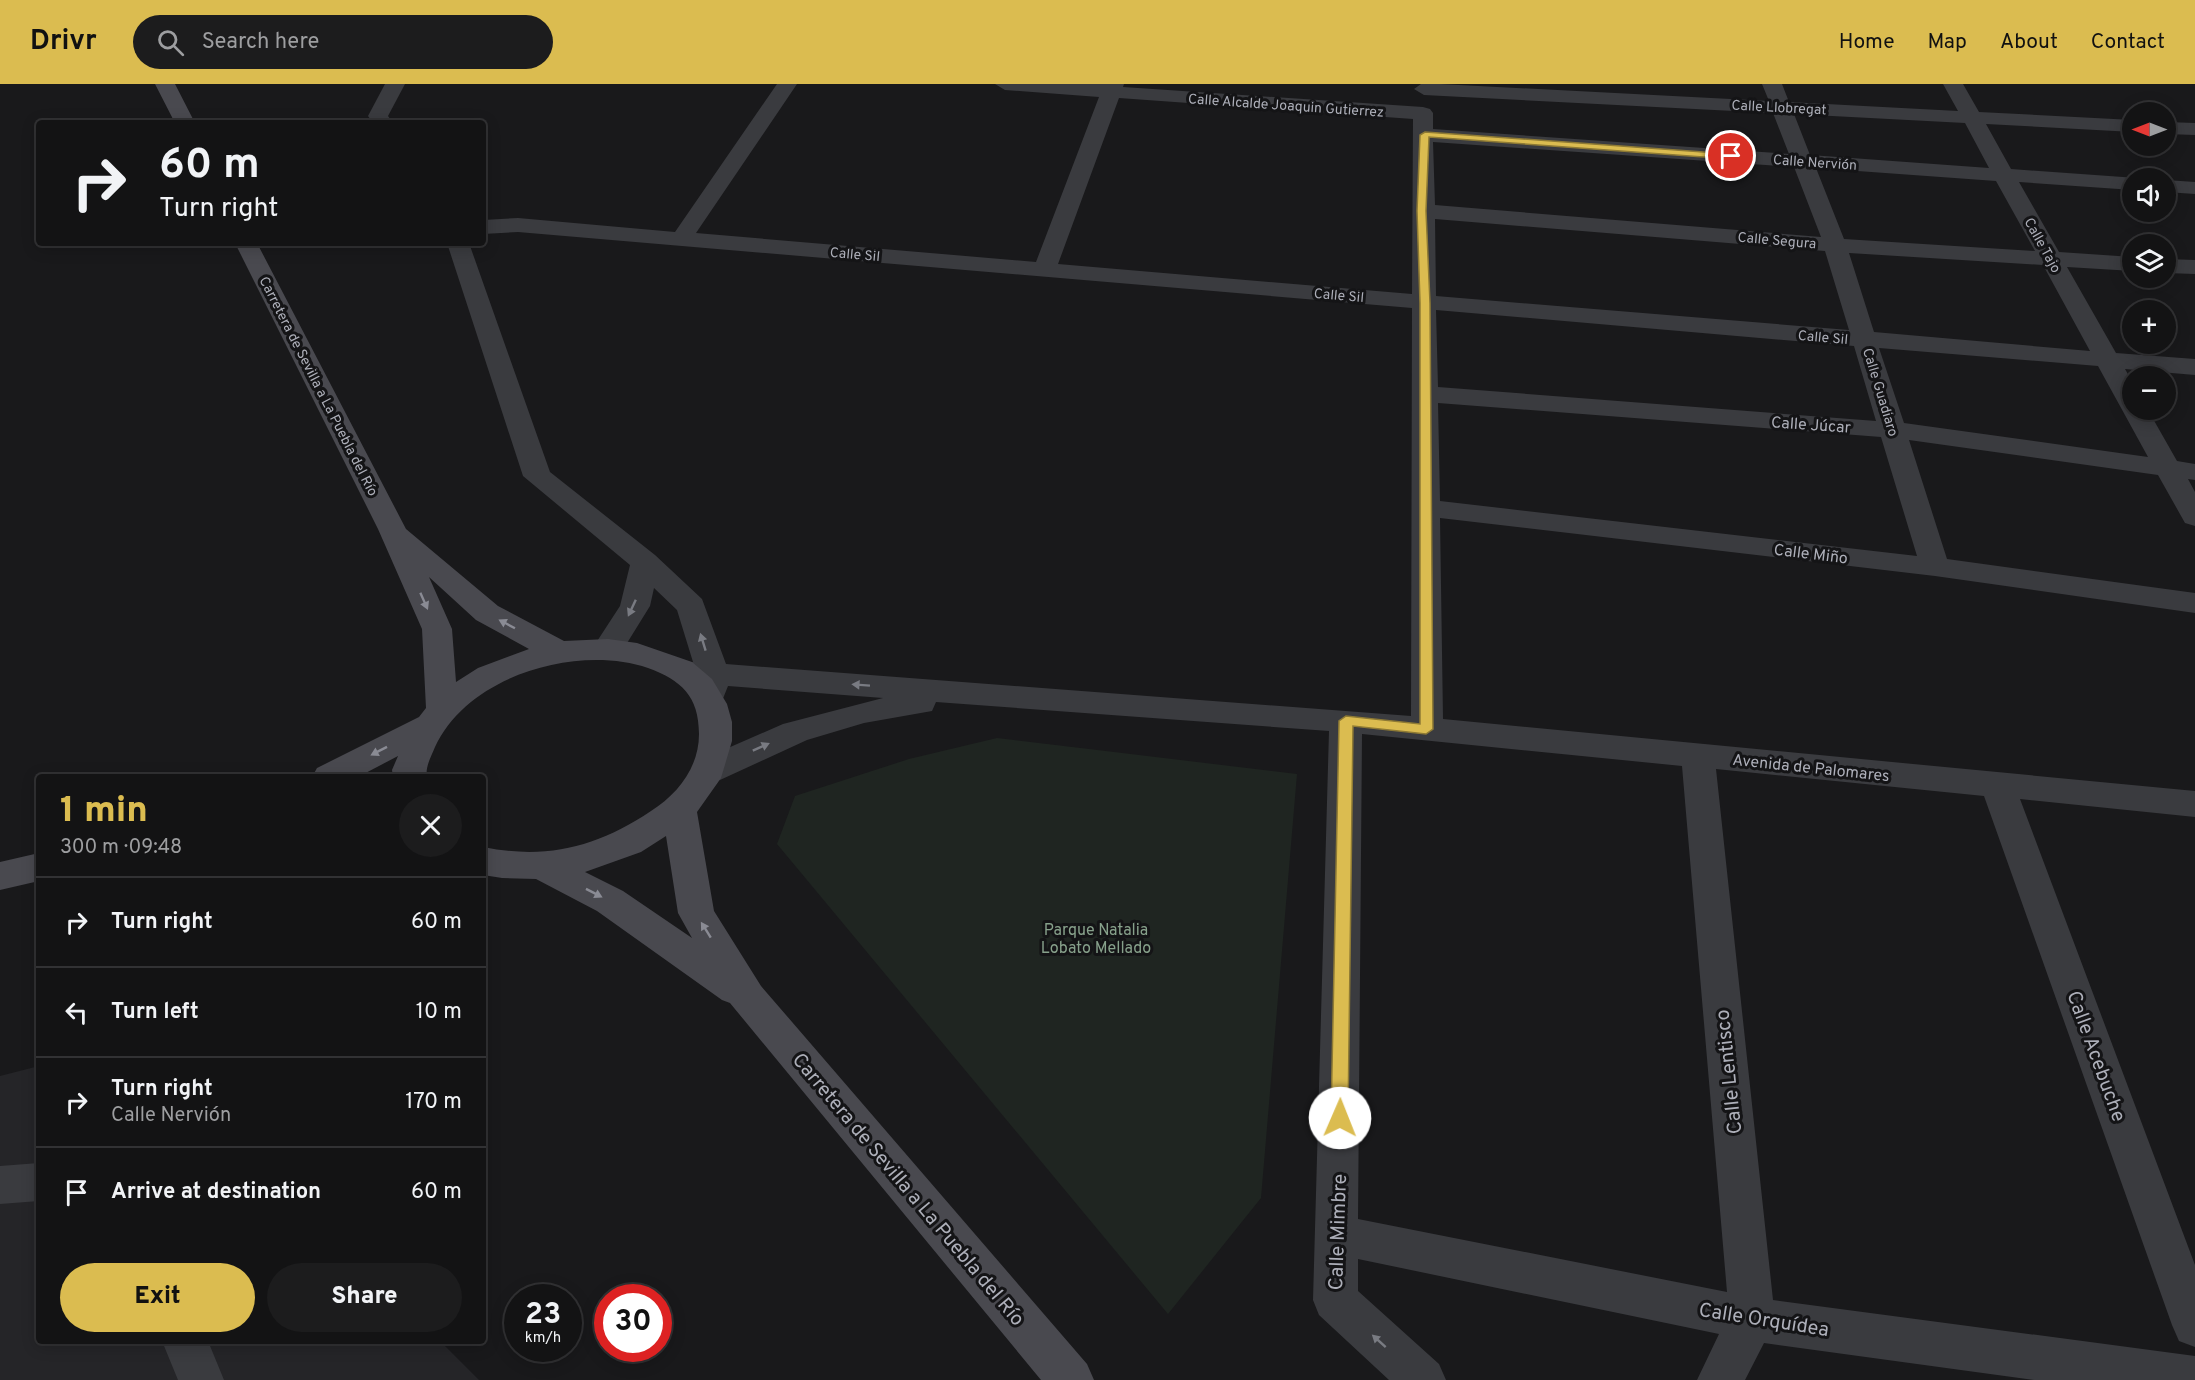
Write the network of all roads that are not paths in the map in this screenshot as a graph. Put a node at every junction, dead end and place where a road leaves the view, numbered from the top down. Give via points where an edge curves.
1 (165, 84) edge
2 (395, 84) edge
3 (787, 84) edge
4 (1005, 84) edge
5 (1772, 84) edge
6 (1953, 84) edge
7 (1113, 88) edge
8 (1424, 105) edge
9 (1781, 108) junction
10 (1972, 117) junction
11 (183, 120) edge
12 (380, 120) edge
13 (2122, 125) edge
14 (2176, 128) edge
15 (2195, 129) edge
16 (1802, 162) junction
17 (2004, 175) junction
18 (2122, 183) edge
19 (2176, 187) edge
20 (2195, 188) edge
21 (1422, 211) junction
22 (486, 227) edge
23 (681, 239) junction
24 (1835, 245) junction
25 (248, 246) edge
26 (459, 246) edge
27 (2052, 260) junction
28 (2122, 263) edge
29 (2176, 266) edge
30 (2195, 267) edge
31 (1044, 270) junction
32 (1425, 303) junction
33 (1865, 341) junction
34 (2108, 360) junction
35 (2195, 367) edge
36 (2122, 386) edge
37 (1425, 394) junction
38 (2140, 420) edge
39 (1893, 430) junction
40 (2167, 469) junction
41 (2195, 472) edge
42 (1425, 508) junction
43 (2195, 517) edge
44 (392, 529) junction
45 (645, 562) junction
46 (1935, 567) junction
47 (2195, 603) edge
48 (608, 649) junction
49 (559, 652) junction
50 (702, 682) junction
51 (982, 694) junction
52 (436, 718) junction
53 (1346, 721) junction
54 (1426, 729) junction
55 (1698, 756) junction
56 (708, 771) junction
57 (334, 774) edge
58 (410, 774) edge
59 (1998, 786) junction
60 (2195, 804) edge
61 (679, 809) junction
62 (486, 861) edge
63 (542, 866) junction
64 (36, 868) edge
65 (0, 876) edge
66 (747, 997) junction
67 (36, 1182) edge
68 (0, 1185) edge
69 (1338, 1235) junction
70 (1752, 1319) junction
71 (2195, 1325) edge
72 (186, 1344) edge
73 (2195, 1379) edge
74 (201, 1380) edge
75 (1071, 1380) edge
76 (1423, 1380) edge
77 (1720, 1380) edge

1 - 11 main road
2 - 12 street via 378,116
3 - 23 street
4 - 7 street, Calle Alcalde Joaquin Gutierrez
5 - 9 street, Calle Guadiaro
6 - 10 street, Calle Tajo
7 - 8 street, Calle Alcalde Joaquin Gutierrez
7 - 31 street
8 - 9 street, Calle Llobregat
8 - 16 street, Calle Nervión
8 - 21 street
9 - 10 street, Calle Llobregat
9 - 16 street, Calle Guadiaro
10 - 13 street, Calle Llobregat
10 - 17 street, Calle Tajo
14 - 15 street
16 - 17 street, Calle Nervión
16 - 24 street, Calle Guadiaro
17 - 18 street, Calle Nervión
17 - 27 street, Calle Tajo
19 - 20 street
21 - 24 street, Calle Segura
21 - 32 street
22 - 23 street, Calle Sil via 518,225
23 - 31 street, Calle Sil
24 - 27 street, Calle Segura
24 - 33 street, Calle Guadiaro
25 - 44 main road, Carretera de Sevilla a La Puebla del Río
26 - 45 street via 537,476
27 - 28 street, Calle Segura
27 - 34 street, Calle Tajo
29 - 30 street
31 - 32 street, Calle Sil
32 - 33 street, Calle Sil
32 - 37 street
33 - 34 street, Calle Sil
33 - 39 street, Calle Guadiaro
34 - 35 street, Calle Sil
34 - 36 street, Calle Tajo
37 - 39 street, Calle Júcar
37 - 42 street
38 - 40 street, Calle Tajo
39 - 40 street, Calle Júcar
39 - 46 street, Calle Guadiaro
40 - 41 street, Calle Júcar
40 - 43 street, Calle Tajo
42 - 46 street, Calle Miño
42 - 54 street
49 -> 44 main road, Carretera de Sevilla a La Puebla del Río via 487,613
44 -> 52 main road, Carretera de Sevilla a La Puebla del Río via 436,629
45 -> 48 street via 635,606
50 -> 45 street via 691,606
46 - 47 street, Calle Miño
48 - 49 main road
48 - 50 main road via 650,656
49 - 52 main road via 495,674 466,690
51 -> 50 street
50 - 56 main road via 718,734
51 - 53 street, Avenida de Palomares
56 -> 51 street via 795,732 863,712
52 -> 57 main road
52 - 58 main road
53 - 54 street, Avenida de Palomares
53 - 69 street, Calle Mimbre
54 - 55 street, Avenida de Palomares
55 - 59 street, Avenida de Palomares
55 - 70 street, Calle Lentisco
56 - 61 main road
59 - 60 street, Avenida de Palomares
59 - 71 street, Calle Acebuche
61 - 63 main road via 640,837 602,852
66 -> 61 main road, Carretera de Sevilla a La Puebla del Río via 696,913
62 - 63 main road
63 -> 66 main road, Carretera de Sevilla a La Puebla del Río via 610,901
64 - 65 main road
66 - 75 main road, Carretera de Sevilla a La Puebla del Río
67 - 68 street
69 - 70 street, Calle Orquídea
76 -> 69 street, Calle Mimbre via 1335,1300
70 - 73 street, Calle Orquídea
70 - 77 street
72 - 74 street

